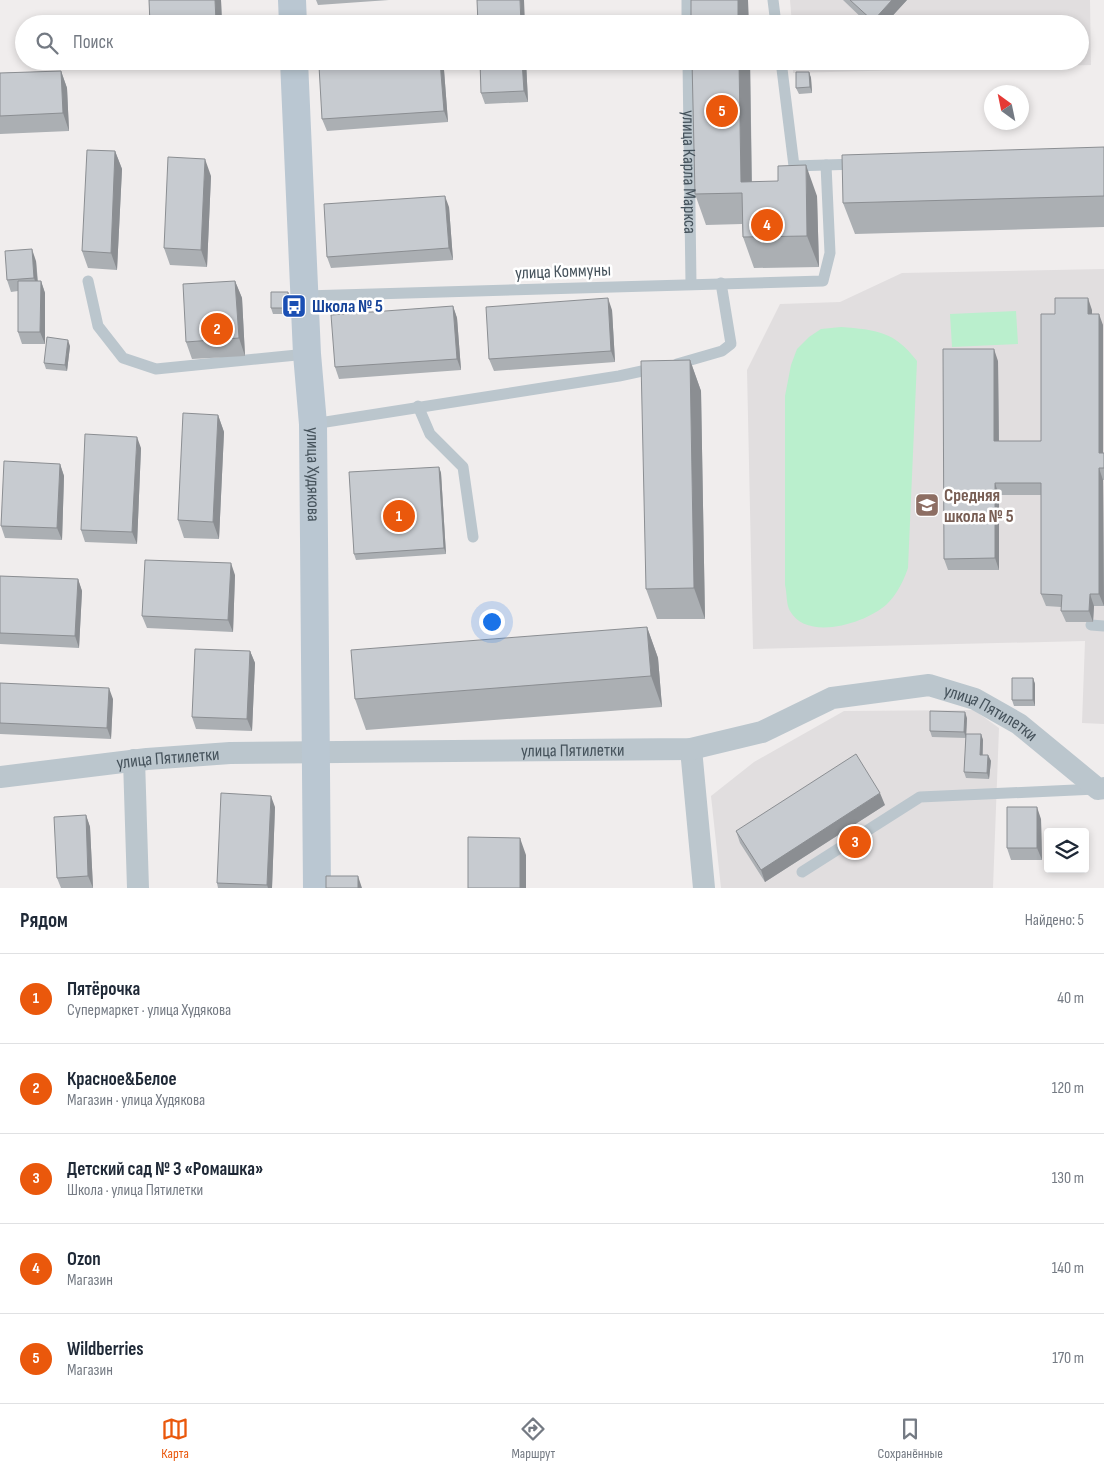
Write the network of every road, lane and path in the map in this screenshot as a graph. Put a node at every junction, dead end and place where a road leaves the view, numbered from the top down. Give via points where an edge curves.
1 (292, 0) edge
2 (687, 0) edge
3 (773, 0) edge
4 (293, 15) edge
5 (687, 15) edge
6 (775, 15) edge
7 (294, 70) edge
8 (688, 70) edge
9 (782, 70) edge
10 (866, 164) edge
11 (826, 165) junction
12 (88, 281) dead end
13 (721, 283) junction
14 (691, 284) junction
15 (305, 296) junction
16 (306, 354) junction
17 (418, 406) junction
18 (313, 424) junction
19 (473, 536) dead end
20 (1091, 625) dead end
21 (1104, 626) edge
22 (691, 749) junction
23 (316, 752) junction
24 (134, 760) junction
25 (1, 779) edge
26 (1101, 788) edge
27 (802, 872) dead end
28 (138, 888) edge
29 (317, 888) edge
30 (704, 888) edge

1 - 4 street
2 - 5 lane
3 - 6 lane
7 - 15 street, улица Худякова
8 - 14 lane, улица Карла Маркса
9 - 11 lane via 794,166
10 - 11 lane
11 - 13 lane, улица Коммуны via 830,253 823,281
12 - 16 lane via 98,326 123,358 156,369
13 - 14 lane, улица Коммуны
13 - 17 lane via 731,344 722,351 619,376
14 - 15 lane, улица Коммуны
15 - 16 street, улица Худякова
16 - 18 street, улица Худякова
17 - 18 lane
17 - 19 lane via 430,434 463,467
18 - 23 street, улица Худякова
20 - 21 lane
22 - 23 street, улица Пятилетки
22 - 26 street, улица Пятилетки via 762,732 832,698 929,685 975,699 1019,724
22 - 30 street
23 - 24 street, улица Пятилетки via 230,753
23 - 29 street, улица Худякова
24 - 25 street, улица Пятилетки
24 - 28 street
26 - 27 lane via 920,797

